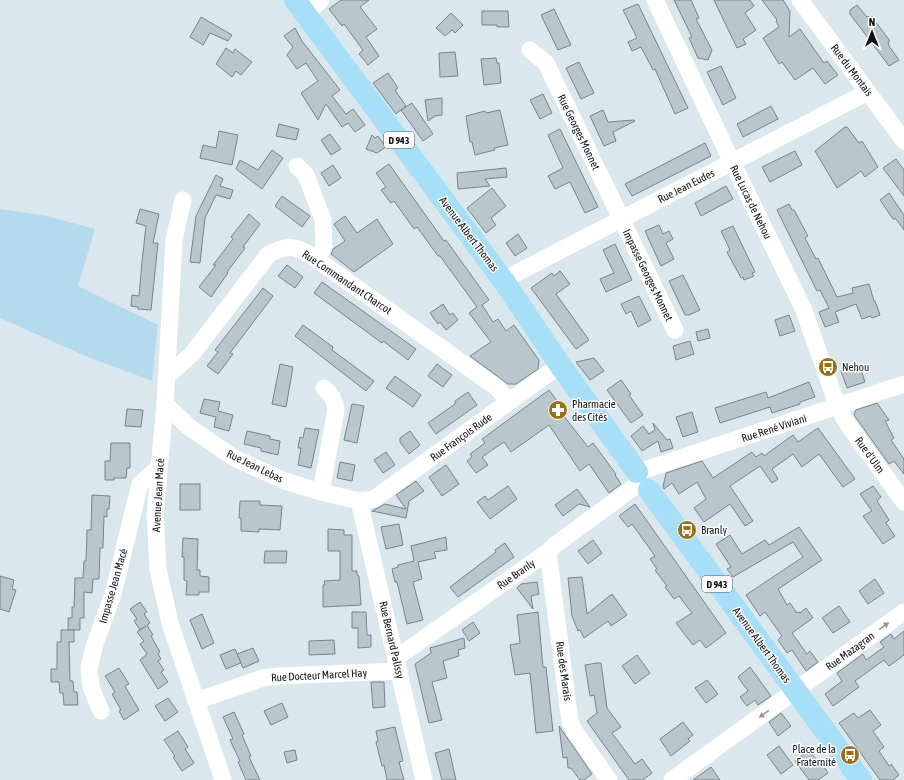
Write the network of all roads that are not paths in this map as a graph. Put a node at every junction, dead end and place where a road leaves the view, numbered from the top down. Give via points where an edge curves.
1 (321, 0) edge
2 (655, 0) edge
3 (800, 0) edge
4 (300, 7) edge
5 (530, 50) dead end
6 (868, 92) junction
7 (904, 141) edge
8 (732, 162) junction
9 (297, 166) dead end
10 (183, 200) dead end
11 (621, 220) junction
12 (316, 259) junction
13 (503, 280) junction
14 (675, 330) dead end
15 (560, 365) junction
16 (166, 377) junction
17 (904, 384) edge
18 (324, 388) dead end
19 (509, 401) junction
20 (165, 404) junction
21 (838, 407) junction
22 (159, 467) junction
23 (641, 480) junction
24 (321, 492) junction
25 (359, 501) junction
26 (904, 502) edge
27 (548, 552) junction
28 (904, 612) edge
29 (398, 664) junction
30 (796, 691) junction
31 (196, 701) junction
32 (101, 711) dead end
33 (223, 780) edge
34 (424, 780) edge
35 (609, 780) edge
36 (672, 780) edge
37 (861, 780) edge

1 - 4 street
2 - 8 street, Rue Lucas de Nehou
3 - 6 street, Rue du Montais
4 - 13 main road, Avenue Albert Thomas / D 943
5 - 11 street, Rue Georges Monnet via 546,64
6 - 7 street, Rue du Montais
6 - 8 street, Rue Jean Eudes
8 - 11 street, Rue Jean Eudes
8 - 21 street, Rue Lucas de Nehou via 803,308
9 - 12 street via 306,175 323,220 324,247
10 - 16 street, Avenue Jean Macé via 174,240
11 - 13 street, Rue Jean Eudes
11 - 14 street, Impasse Georges Monnet
12 - 16 street, Rue Commandant Charcot via 305,251 293,247 278,248 268,255 192,354
12 - 19 street, Rue Commandant Charcot via 496,388
13 - 15 main road, Avenue Albert Thomas / D 943
15 - 19 street, Rue François Rude
15 - 23 main road, Avenue Albert Thomas / D 943
16 - 20 street, Avenue Jean Macé
17 - 21 street, Rue René Viviani
18 - 24 street via 335,401 336,410
19 - 25 street, Rue François Rude via 374,499
20 - 22 street, Avenue Jean Macé
20 - 24 street, Rue Jean Lebas via 190,427 234,458 285,481
21 - 23 street, Rue René Viviani
21 - 26 street, Rue d'Ulm
22 - 31 street, Avenue Jean Macé via 155,515 158,569 170,623
22 - 32 street, Impasse Jean Macé via 140,484 113,594 94,647 89,669 91,687
23 - 27 street, Rue Branly
23 - 30 main road, Avenue Albert Thomas / D 943
24 - 25 street, Rue Jean Lebas
25 - 29 street, Rue Bernard Palissy
27 - 29 street, Rue Branly
27 - 35 street, Rue des Marais via 570,722
30 -> 28 street, Rue Mazagran
29 - 31 street, Rue Docteur Marcel Hay via 263,678
29 - 34 street, Rue Bernard Palissy
30 -> 36 street, Rue Mazagran
30 - 37 main road, Avenue Albert Thomas / D 943
31 - 33 street, Avenue Jean Macé

